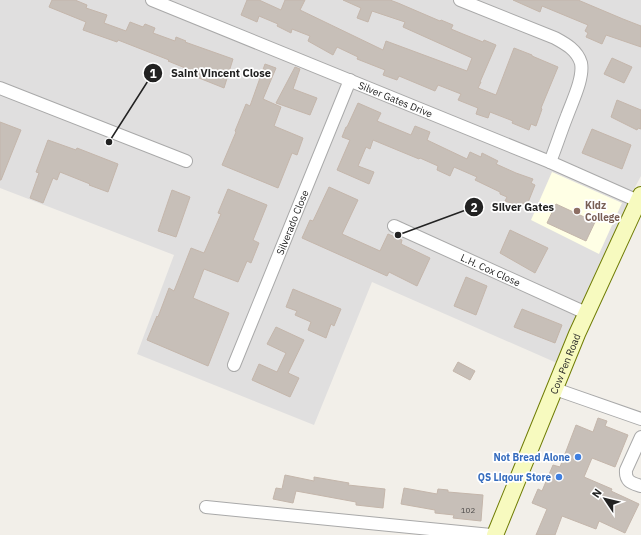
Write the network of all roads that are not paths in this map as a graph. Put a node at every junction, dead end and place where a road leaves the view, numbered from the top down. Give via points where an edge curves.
1 (152, 0) edge
2 (460, 0) edge
3 (350, 80) junction
4 (0, 88) edge
5 (186, 161) dead end
6 (550, 162) junction
7 (639, 198) edge
8 (394, 226) dead end
9 (586, 313) junction
10 (234, 365) dead end
11 (555, 389) junction
12 (641, 419) edge
13 (641, 437) edge
14 (641, 486) edge
15 (206, 507) dead end
16 (491, 535) edge
17 (495, 535) edge

1 - 3 street, Silver Gates Drive
2 - 6 street via 555,38 571,47 578,57 581,69 578,84
3 - 6 street, Silver Gates Drive
3 - 10 street, Silverado Close
4 - 5 street
6 - 7 street, Silver Gates Drive
7 - 9 main road, Cow Pen Road
8 - 9 street, L.H. Cox Close
9 - 11 main road, Cow Pen Road
11 - 12 street
11 - 17 main road, Cow Pen Road
13 - 14 street via 626,472 630,482
15 - 16 street

